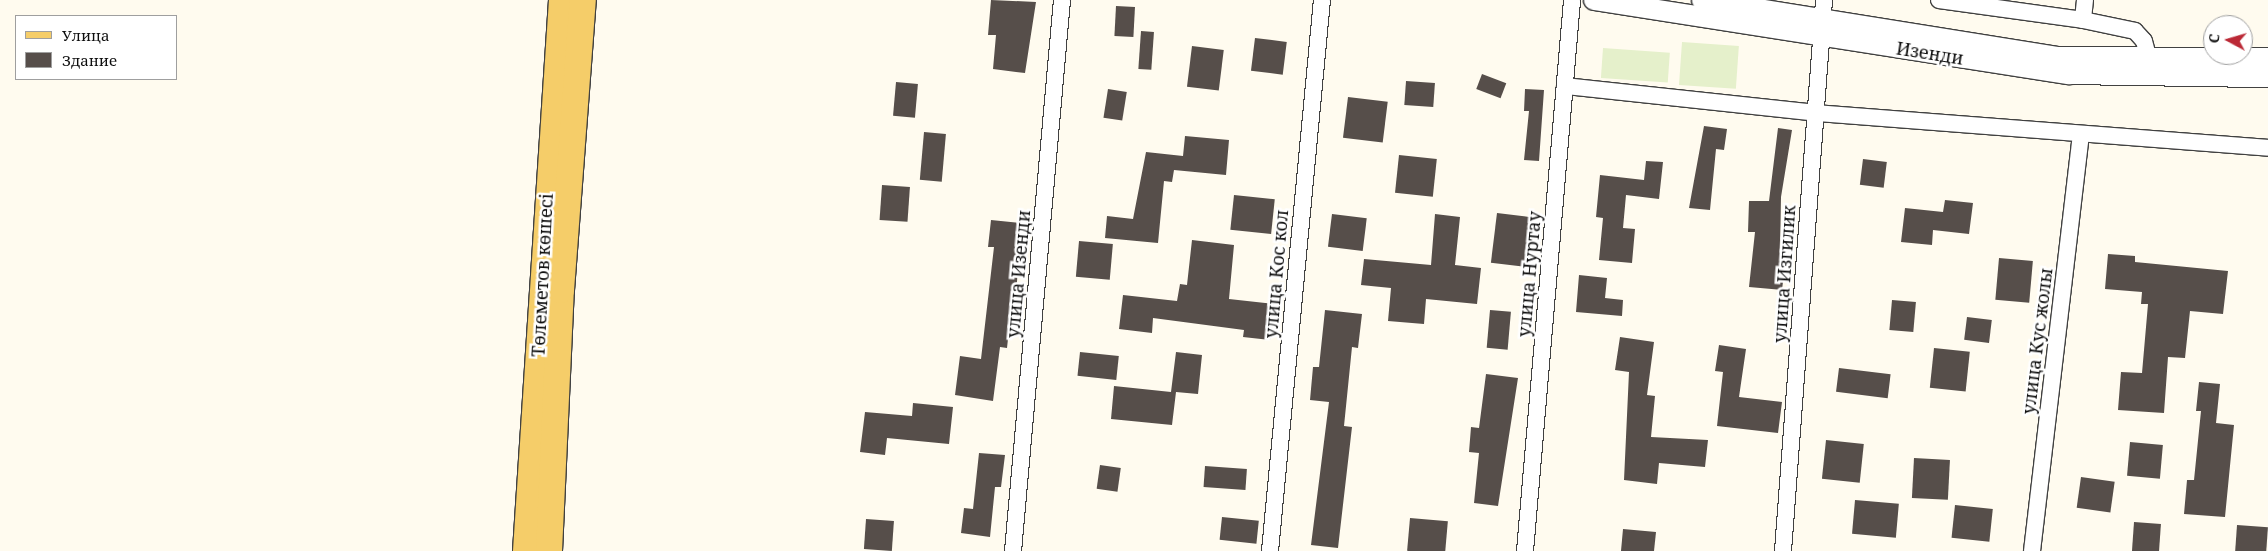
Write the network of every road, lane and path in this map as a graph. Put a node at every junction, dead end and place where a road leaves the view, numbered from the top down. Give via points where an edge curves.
1 (562, 0) edge
2 (584, 0) edge
3 (1062, 0) edge
4 (1322, 0) edge
5 (1572, 0) edge
6 (1594, 0) edge
7 (1702, 0) edge
8 (1939, 0) edge
9 (2085, 0) edge
10 (1823, 18) edge
11 (2083, 20) junction
12 (2268, 58) edge
13 (2151, 69) junction
14 (2268, 77) edge
15 (1565, 86) junction
16 (1816, 113) junction
17 (2081, 136) junction
18 (2268, 148) edge
19 (526, 551) edge
20 (549, 551) edge
21 (1013, 551) edge
22 (1270, 551) edge
23 (1525, 551) edge
24 (1783, 551) edge
25 (2032, 551) edge

1 - 19 main road, Төлеметов көшесі
2 - 20 main road, Төлеметов көшесі via 561,290
3 - 21 street, улица Изенди
4 - 22 street, улица Кос кол
5 - 15 street, улица Нуртау
6 - 10 street, Изенди
7 - 10 street, Изенди
8 - 11 street
9 - 11 street
10 - 13 street, Изенди via 2069,74
10 - 16 street, улица Изгилик
11 - 13 street via 2135,31
12 - 13 street, Изенди
13 - 14 street, Изенди
15 - 16 street
15 - 23 street, улица Нуртау
16 - 17 street
16 - 24 street, улица Изгилик
17 - 18 street
17 - 25 street, улица Кус жолы

